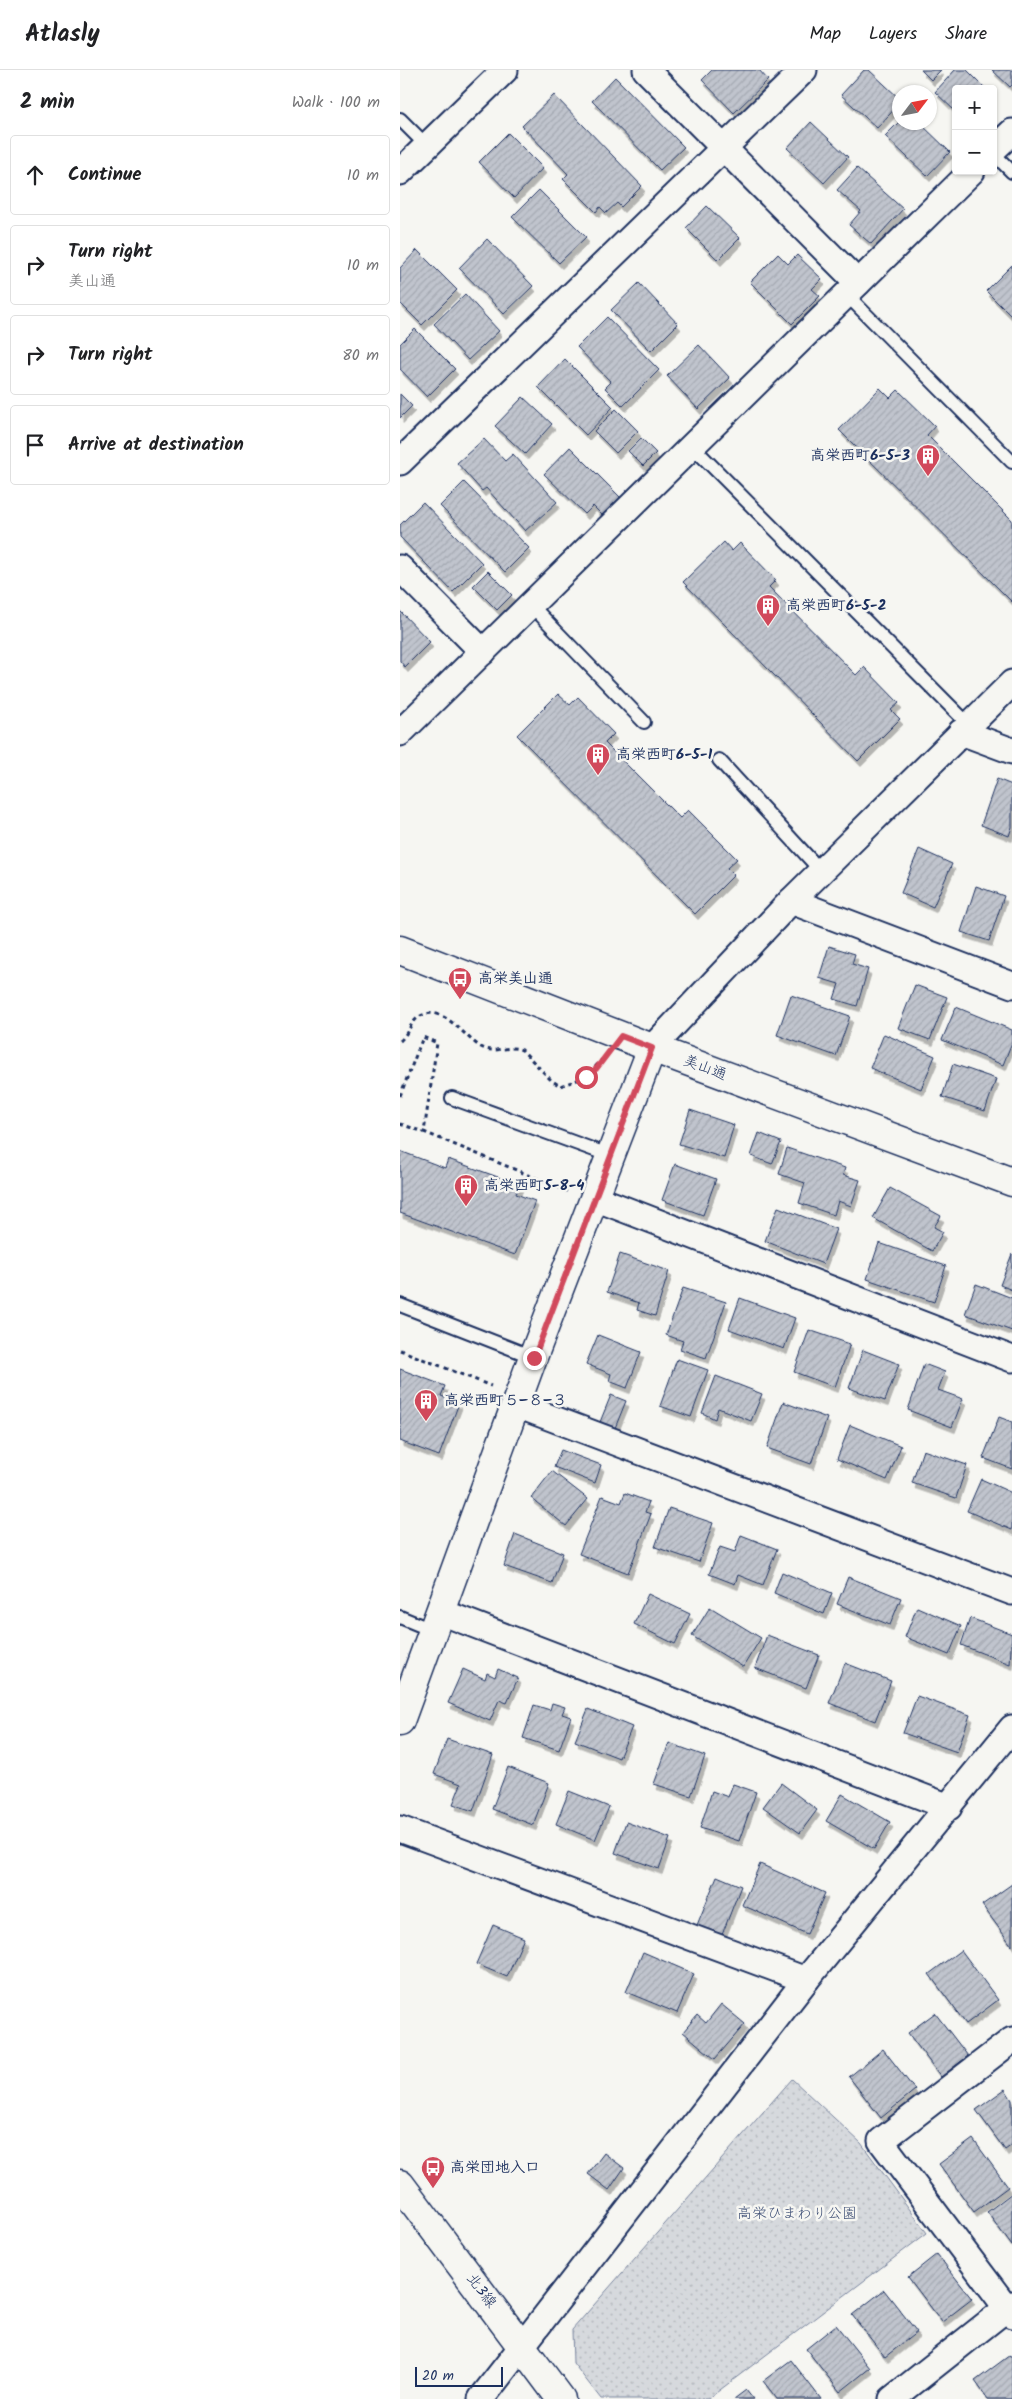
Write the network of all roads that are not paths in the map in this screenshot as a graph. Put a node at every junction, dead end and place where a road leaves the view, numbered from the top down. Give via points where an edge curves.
1 (505, 70) edge
2 (646, 70) edge
3 (804, 70) edge
4 (400, 119) edge
5 (1012, 132) edge
6 (427, 146) junction
7 (997, 147) edge
8 (722, 149) junction
9 (997, 155) edge
10 (400, 172) edge
11 (1012, 172) edge
12 (968, 175) edge
13 (852, 289) junction
14 (692, 446) junction
15 (400, 462) edge
16 (1012, 462) edge
17 (400, 568) edge
18 (530, 604) junction
19 (483, 652) junction
20 (1012, 683) edge
21 (644, 722) dead end
22 (965, 728) junction
23 (400, 733) edge
24 (1012, 751) edge
25 (719, 760) dead end
26 (821, 871) junction
27 (791, 901) junction
28 (400, 950) edge
29 (1012, 985) edge
30 (652, 1048) junction
31 (452, 1098) dead end
32 (611, 1156) junction
33 (1012, 1182) edge
34 (595, 1198) junction
35 (400, 1305) edge
36 (534, 1358) junction
37 (1012, 1359) edge
38 (519, 1401) junction
39 (1012, 1592) edge
40 (400, 1617) edge
41 (437, 1621) junction
42 (400, 1721) edge
43 (1012, 1728) edge
44 (949, 1807) junction
45 (400, 1829) edge
46 (806, 1980) junction
47 (1012, 2040) edge
48 (400, 2184) edge
49 (1010, 2309) edge
50 (523, 2346) junction
51 (481, 2399) edge
52 (561, 2399) edge
53 (892, 2399) edge

1 - 6 street
2 - 8 street
3 - 8 street
4 - 6 lane
5 - 7 street
6 - 10 street
8 - 13 street
8 - 15 street
9 - 11 lane
12 - 13 street
13 - 14 street
13 - 16 lane
14 - 18 street
14 - 22 lane
17 - 19 street
18 - 19 street
18 - 21 lane
19 - 23 street
20 - 22 street
22 - 24 street
22 - 26 street
25 - 26 lane
26 - 27 street
27 - 29 street
27 - 30 street
28 - 30 street, 美山通
30 - 32 street
30 - 33 street, 美山通
31 - 32 lane
32 - 34 street
34 - 36 street
34 - 37 street
35 - 36 lane
36 - 38 street
38 - 39 street
38 - 41 street
40 - 41 lane
41 - 42 street
41 - 44 street
43 - 44 street
44 - 46 street
45 - 46 street
46 - 50 street
47 - 49 street via 881,2140
48 - 50 street, 北3線
49 - 53 street
50 - 51 street
50 - 52 street, 北3線

